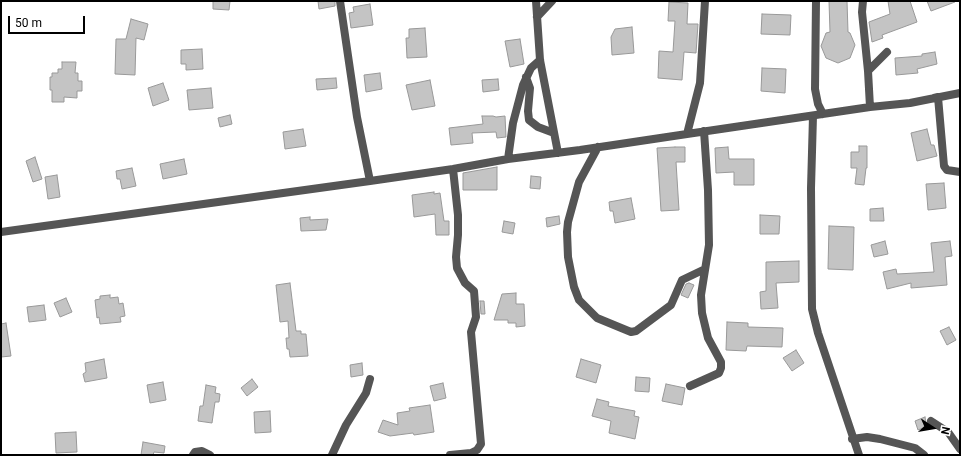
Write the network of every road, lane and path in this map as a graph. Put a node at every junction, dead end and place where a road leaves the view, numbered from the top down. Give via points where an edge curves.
1 (340, 1) edge
2 (536, 1) edge
3 (552, 1) edge
4 (705, 1) edge
5 (816, 1) edge
6 (863, 1) edge
7 (537, 17) junction
8 (887, 52) dead end
9 (540, 60) junction
10 (868, 71) junction
11 (526, 77) junction
12 (960, 93) edge
13 (910, 103) junction
14 (870, 107) junction
15 (823, 114) junction
16 (813, 116) junction
17 (704, 131) junction
18 (554, 133) junction
19 (687, 134) junction
20 (598, 147) junction
21 (558, 153) junction
22 (508, 159) junction
23 (453, 169) junction
24 (960, 172) edge
25 (370, 181) junction
26 (1, 232) edge
27 (705, 269) junction
28 (370, 379) dead end
29 (690, 386) dead end
30 (931, 421) dead end
31 (852, 439) junction
32 (960, 449) edge
33 (193, 455) edge
34 (210, 455) edge
35 (332, 455) edge
36 (450, 455) edge
37 (858, 455) edge
38 (924, 455) edge

1 - 25 street via 357,117
2 - 7 street
3 - 7 street
4 - 19 street via 700,83
5 - 15 street via 815,89
6 - 10 street
7 - 9 street
8 - 10 street
9 - 11 street
9 - 18 street
10 - 14 street
11 - 18 street via 530,88 529,120 538,127
11 - 22 street via 513,123
12 - 13 street
13 - 14 street
13 - 24 street via 938,98 944,166 947,170
14 - 15 street
15 - 16 street
16 - 17 street
16 - 31 street via 812,309
17 - 19 street
17 - 27 street via 709,218 709,245
18 - 21 street
19 - 20 street
20 - 21 street
20 - 27 street via 580,182 568,222 568,257 579,300 597,318 631,332 636,331 671,305 682,280
21 - 22 street
22 - 23 street
23 - 25 street
23 - 36 street via 458,215 457,268 465,283 474,291 476,317 471,332 481,444 471,453
25 - 26 street
27 - 29 street via 701,295 702,313 708,338 721,362 721,368 719,373
28 - 35 street via 366,393 346,425
30 - 32 street via 948,432
31 - 37 street
31 - 38 street via 867,437 886,441 915,448
33 - 34 street via 202,451

